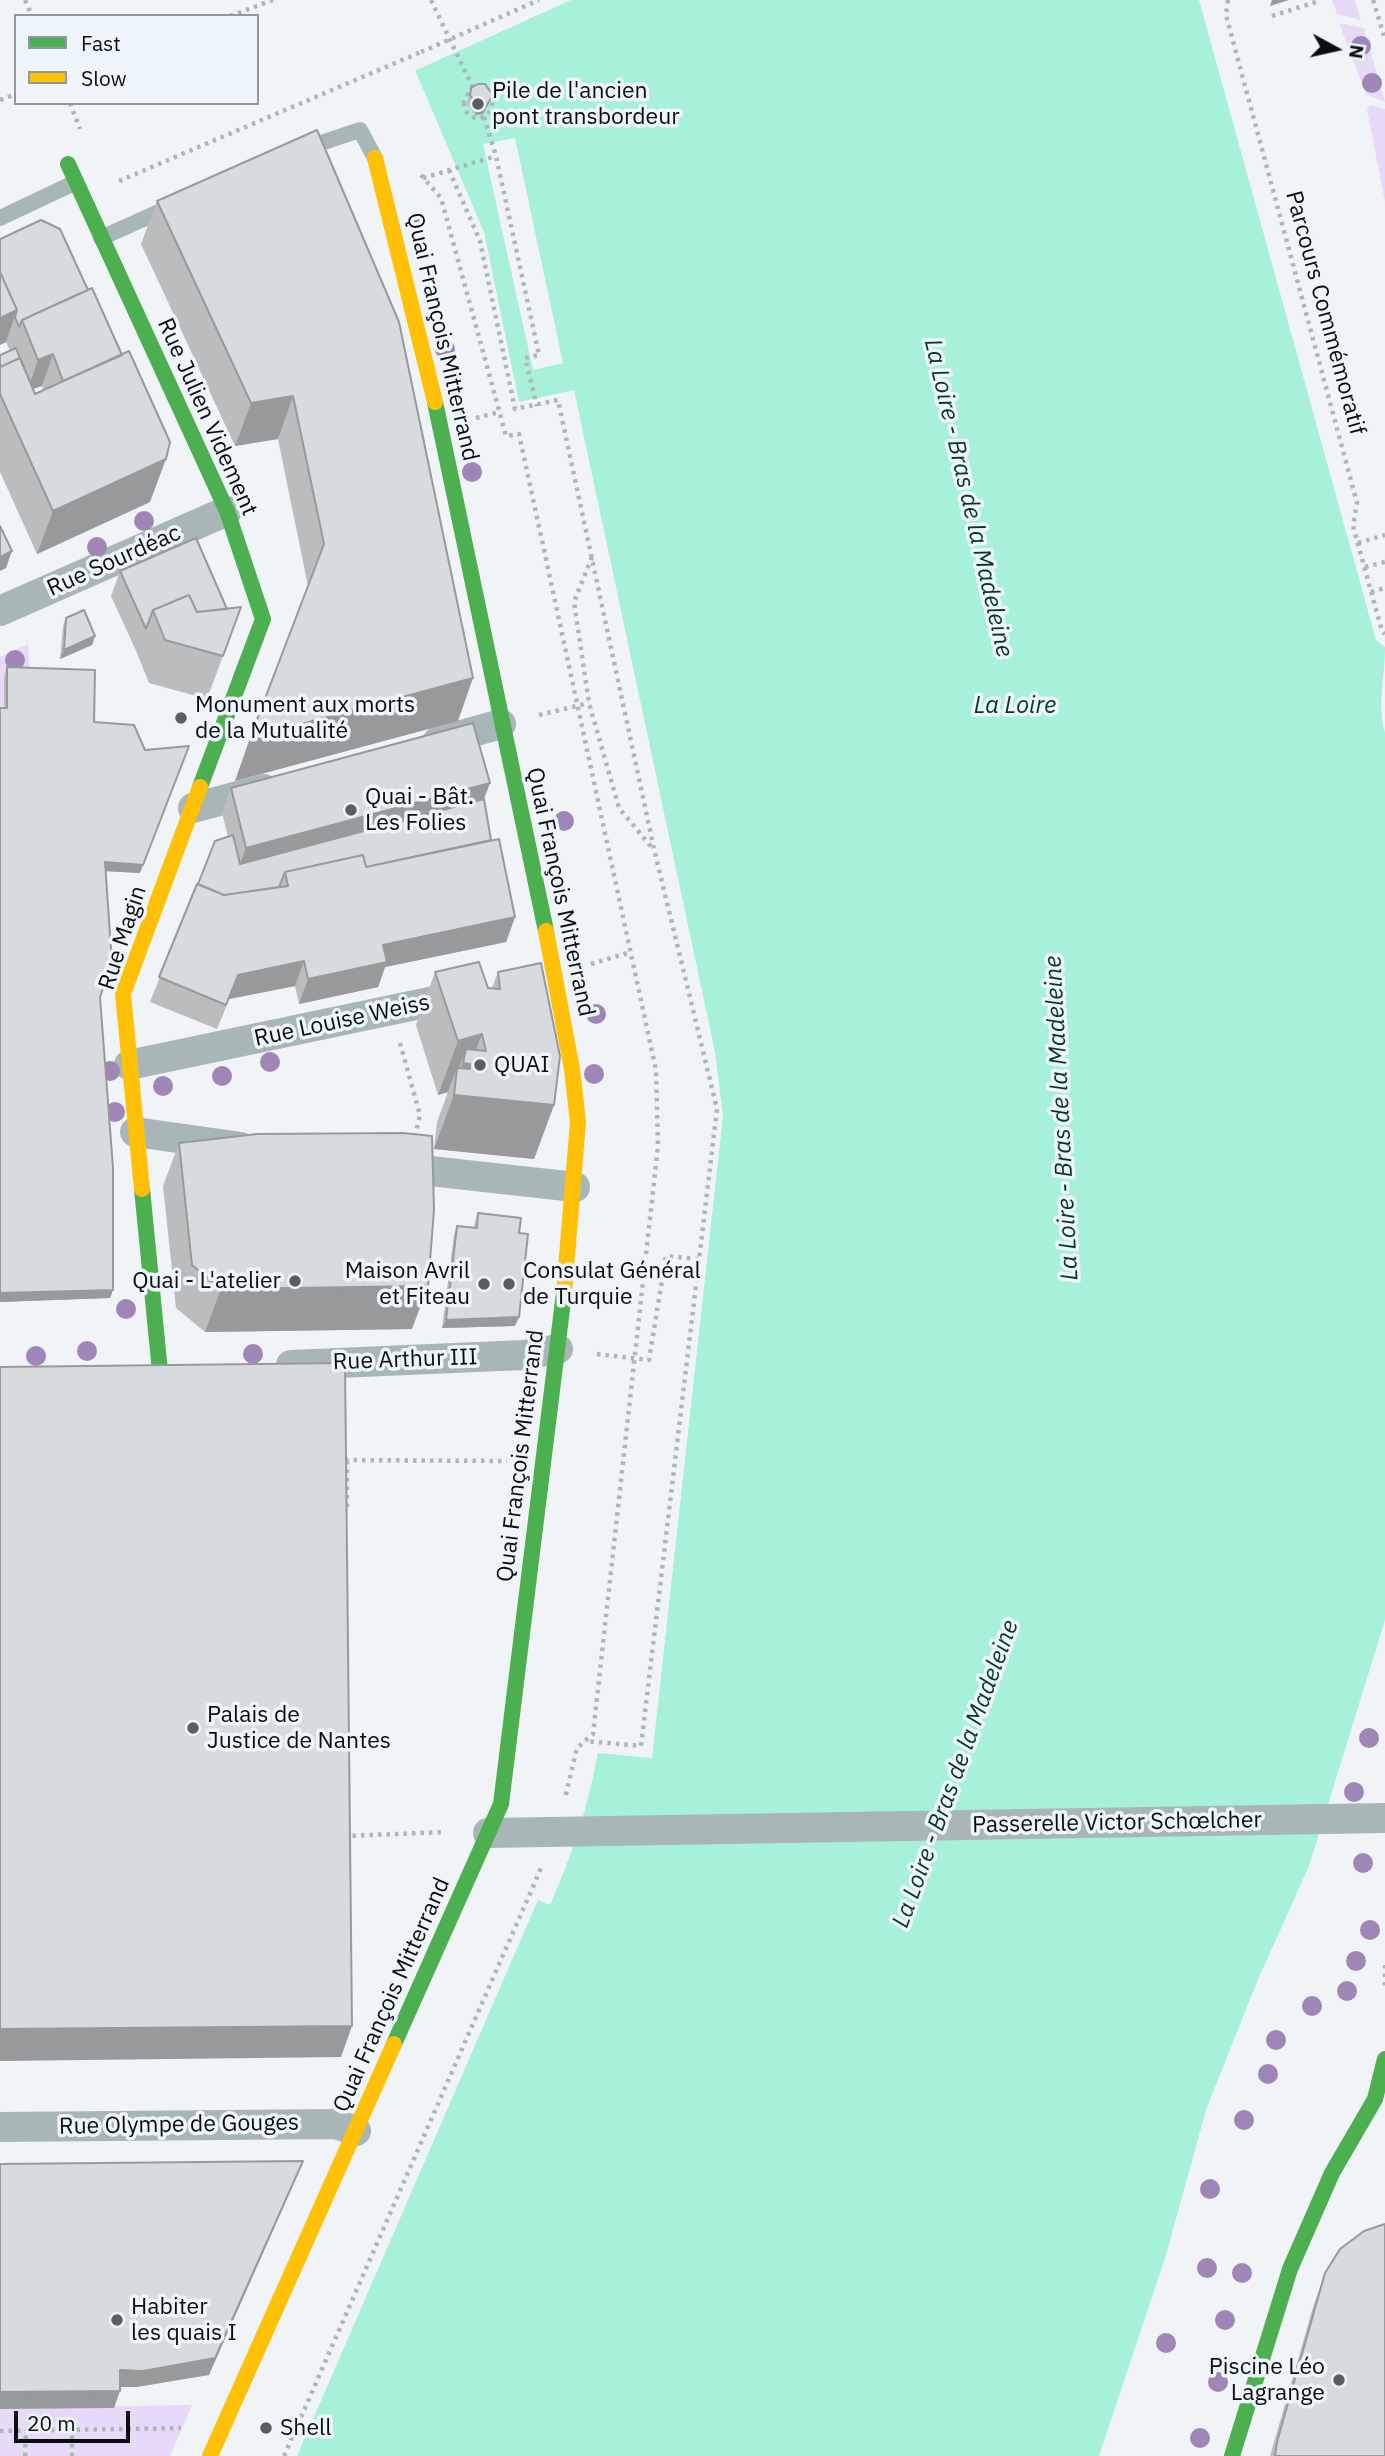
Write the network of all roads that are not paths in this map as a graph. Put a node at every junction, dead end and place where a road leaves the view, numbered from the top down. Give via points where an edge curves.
1 (291, 154) edge
2 (375, 158) joint
3 (68, 164) dead end
4 (76, 182) junction
5 (189, 199) edge
6 (0, 218) edge
7 (100, 238) junction
8 (227, 511) junction
9 (0, 611) edge
10 (263, 619) joint
11 (501, 724) junction
12 (410, 749) edge
13 (294, 780) edge
14 (193, 808) junction
15 (492, 988) edge
16 (129, 1065) junction
17 (135, 1132) junction
18 (263, 1150) edge
19 (369, 1164) edge
20 (575, 1187) junction
21 (558, 1349) junction
22 (265, 1366) edge
23 (159, 1370) edge
24 (1385, 1818) edge
25 (488, 1833) junction
26 (1385, 2060) edge
27 (1380, 2096) edge
28 (0, 2127) edge
29 (356, 2131) junction
30 (211, 2456) edge
31 (1232, 2456) edge

1 - 2 lane, Quai François Mitterrand via 360,130
2 - 11 street, Quai François Mitterrand via 440,428
3 - 4 street, Rue Julien Videment
4 - 6 lane
4 - 7 street, Rue Julien Videment
5 - 7 lane
7 - 8 street, Rue Julien Videment
8 - 9 street, Rue Sourdéac
8 - 10 street, Rue Julien Videment
10 - 14 street, Rue Magin
11 - 12 street
11 - 20 street, Quai François Mitterrand via 542,977 572,1069 578,1122
13 - 14 street
14 - 16 street, Rue Magin via 123,994
15 - 16 street, Rue Louise Weiss
16 - 17 street, Rue Magin
17 - 18 street
17 - 23 street, Rue Magin
19 - 20 street
20 - 21 street, Quai François Mitterrand
21 - 22 street, Rue Arthur III via 524,1356
21 - 25 street, Quai François Mitterrand via 504,1793
24 - 25 street, Passerelle Victor Schœlcher
25 - 29 street, Quai François Mitterrand
26 - 27 street
27 - 31 street via 1332,2173 1290,2269
28 - 29 street, Rue Olympe de Gouges via 336,2124
29 - 30 street, Quai François Mitterrand

